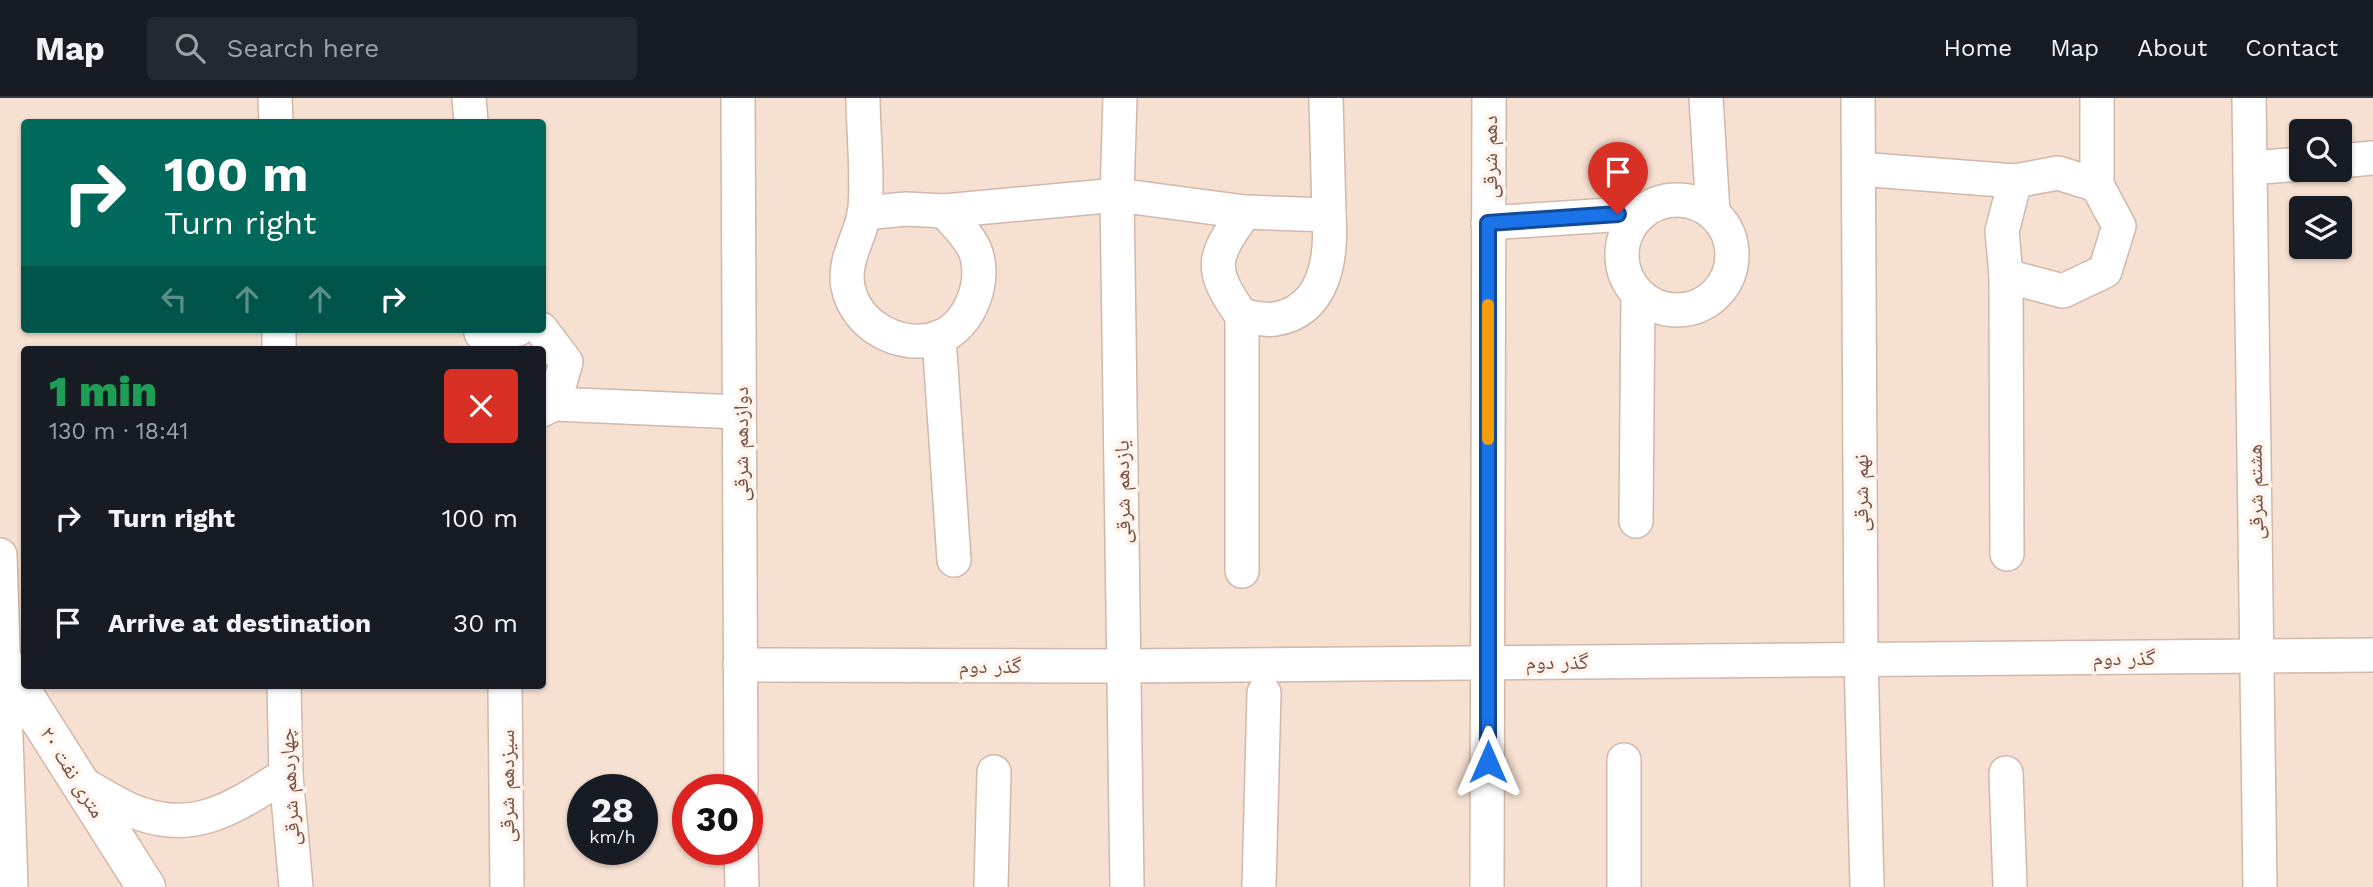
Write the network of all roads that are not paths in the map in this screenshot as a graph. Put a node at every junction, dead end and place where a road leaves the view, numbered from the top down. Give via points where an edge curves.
1 (275, 98) edge
2 (469, 98) edge
3 (738, 98) edge
4 (863, 98) edge
5 (1121, 98) edge
6 (1326, 98) edge
7 (1489, 98) edge
8 (1706, 98) edge
9 (1858, 98) edge
10 (2097, 98) edge
11 (2249, 98) edge
12 (276, 119) edge
13 (471, 119) edge
14 (2373, 158) edge
15 (2352, 160) edge
16 (2289, 165) edge
17 (2250, 168) junction
18 (1859, 169) junction
19 (2015, 181) junction
20 (2097, 185) junction
21 (1117, 195) junction
22 (944, 211) junction
23 (1245, 212) junction
24 (864, 213) junction
25 (1641, 213) junction
26 (1713, 213) junction
27 (1329, 215) junction
28 (1488, 223) junction
29 (2006, 276) junction
30 (1637, 294) junction
31 (1242, 316) junction
32 (500, 333) edge
33 (544, 333) edge
34 (481, 337) edge
35 (939, 337) junction
36 (548, 407) edge
37 (739, 412) junction
38 (1636, 521) dead end
39 (2007, 554) dead end
40 (0, 555) edge
41 (954, 560) dead end
42 (1242, 571) dead end
43 (2373, 655) edge
44 (2257, 656) junction
45 (1861, 659) junction
46 (1488, 661) junction
47 (3, 662) edge
48 (740, 665) junction
49 (1124, 666) junction
50 (284, 689) edge
51 (505, 689) edge
52 (1264, 693) dead end
53 (1624, 760) dead end
54 (994, 772) dead end
55 (2006, 773) dead end
56 (741, 774) edge
57 (286, 775) junction
58 (79, 782) junction
59 (741, 865) edge
60 (11, 887) edge
61 (146, 887) edge
62 (296, 887) edge
63 (507, 887) edge
64 (742, 887) edge
65 (991, 887) edge
66 (1127, 887) edge
67 (1259, 887) edge
68 (1487, 887) edge
69 (1624, 887) edge
70 (1867, 887) edge
71 (2010, 887) edge
72 (2260, 887) edge

1 - 12 street
2 - 13 street
3 - 37 street, دوازدهم شرقی
4 - 24 street
5 - 21 street, یازدهم شرقی
6 - 27 street
7 - 28 street, دهم شرقی
8 - 26 street
9 - 18 street, نهم شرقی
10 - 20 street
11 - 17 street, هشتم شرقی
14 - 15 street
16 - 17 street
17 - 44 street, هشتم شرقی
18 - 19 street
18 - 45 street, نهم شرقی
19 - 20 street via 2057,173
19 - 29 street via 2002,231
20 - 29 street via 2119,226 2105,271 2063,290
21 - 22 street
21 - 23 street
21 - 49 street, یازدهم شرقی
22 - 24 street
22 - 35 street via 975,250 979,272 977,293 967,313
23 - 27 street
23 - 31 street via 1220,247 1220,284
24 - 35 street via 848,264 848,286 855,307 869,324 888,336 910,341
25 - 26 street via 1654,204 1685,200
25 - 28 street
25 - 30 street via 1629,227 1622,261
26 - 30 street via 1731,243 1728,278 1718,293 1687,310 1669,310
27 - 31 street via 1320,290 1300,312 1273,320
28 - 46 street, دهم شرقی
29 - 39 street
30 - 38 street
31 - 42 street
32 - 34 street
33 - 36 street via 566,362
35 - 41 street
36 - 37 street
37 - 48 street, دوازدهم شرقی
40 - 47 street
43 - 44 street, گذر دوم
44 - 45 street, گذر دوم
44 - 72 street, هشتم شرقی
45 - 46 street, گذر دوم
45 - 70 street, نهم شرقی
46 - 49 street, گذر دوم
46 - 68 street, دهم شرقی
47 - 58 street, ۲۰ متری نفت
47 - 60 street
48 - 49 street, گذر دوم
48 - 56 street, دوازدهم شرقی
49 - 66 street, یازدهم شرقی
50 - 57 street, چهاردهم شرقی
51 - 63 street, سیزدهم شرقی
52 - 67 street
53 - 69 street
54 - 65 street
55 - 71 street
57 - 58 street via 229,808 191,822 141,814
57 - 62 street, چهاردهم شرقی
58 - 61 street, ۲۰ متری نفت
59 - 64 street

